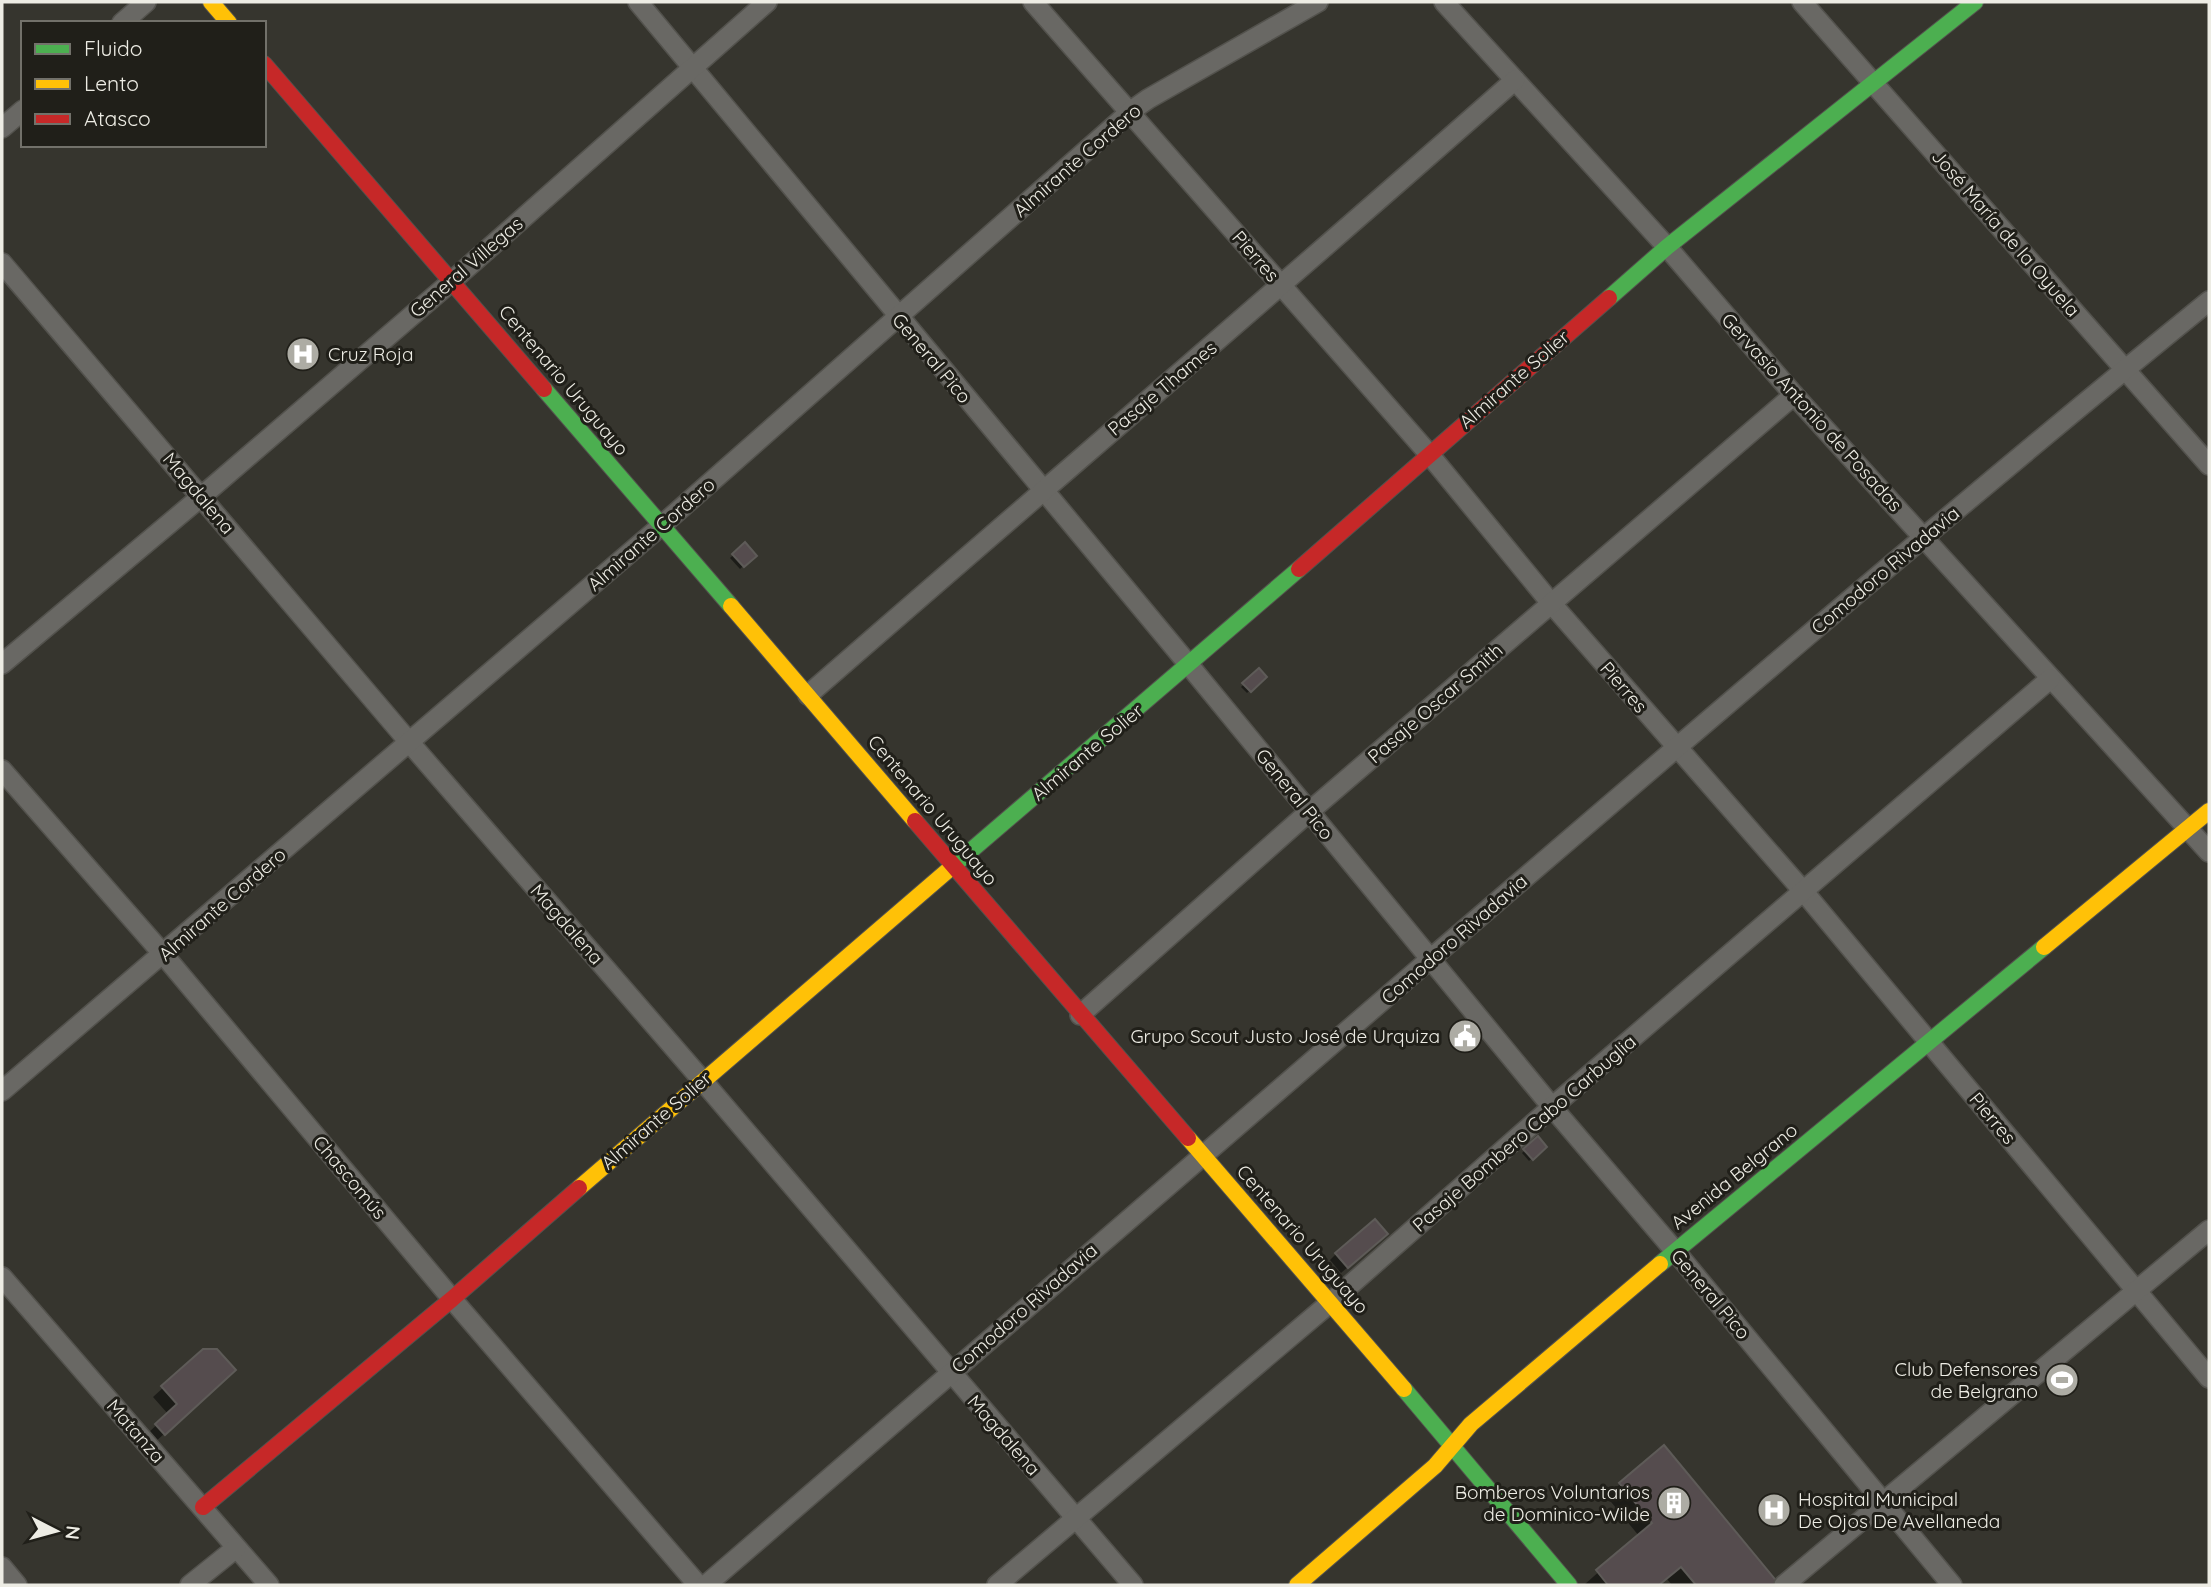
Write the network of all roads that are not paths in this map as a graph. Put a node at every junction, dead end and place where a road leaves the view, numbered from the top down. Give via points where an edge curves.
1 (146, 2) edge
2 (211, 2) edge
3 (638, 2) edge
4 (767, 2) edge
5 (1033, 2) edge
6 (1318, 2) edge
7 (1444, 2) edge
8 (1802, 2) edge
9 (1975, 2) edge
10 (124, 21) edge
11 (227, 21) edge
12 (266, 66) edge
13 (692, 66) junction
14 (1515, 80) junction
15 (1873, 82) junction
16 (1131, 111) junction
17 (21, 112) edge
18 (2, 128) edge
19 (1667, 247) junction
20 (2, 262) edge
21 (452, 281) junction
22 (1283, 285) junction
23 (2209, 301) edge
24 (898, 316) junction
25 (2125, 369) junction
26 (1794, 395) junction
27 (1429, 454) junction
28 (2209, 465) edge
29 (1043, 490) junction
30 (202, 496) junction
31 (661, 526) junction
32 (1923, 537) junction
33 (1551, 603) junction
34 (2, 664) edge
35 (1189, 665) junction
36 (2050, 678) junction
37 (808, 695) junction
38 (410, 743) junction
39 (1676, 748) junction
40 (2, 770) edge
41 (1310, 811) junction
42 (2209, 811) edge
43 (2189, 828) junction
44 (2209, 852) edge
45 (952, 866) junction
46 (1804, 892) junction
47 (163, 954) junction
48 (1431, 958) junction
49 (1080, 1015) junction
50 (1930, 1042) junction
51 (702, 1080) junction
52 (2, 1091) edge
53 (1552, 1107) junction
54 (1202, 1155) junction
55 (2209, 1230) edge
56 (1675, 1251) junction
57 (2, 1277) edge
58 (2136, 1290) junction
59 (452, 1299) junction
60 (1331, 1302) junction
61 (950, 1372) junction
62 (2209, 1378) edge
63 (1452, 1446) junction
64 (1883, 1502) junction
65 (203, 1507) junction
66 (1076, 1519) junction
67 (236, 1548) junction
68 (2, 1567) edge
69 (17, 1585) edge
70 (190, 1585) edge
71 (269, 1585) edge
72 (698, 1585) edge
73 (706, 1585) edge
74 (997, 1585) edge
75 (1133, 1585) edge
76 (1297, 1585) edge
77 (1569, 1585) edge
78 (1784, 1585) edge
79 (1952, 1585) edge

1 - 10 street
2 - 11 street
3 - 13 street, General Pico
4 - 13 street, General Villegas
5 - 16 street, Pierres
6 - 16 street, Almirante Cordero
7 - 14 street, Gervasio Antonio de Posadas
8 - 15 street, José María de la Oyuela
9 - 15 street, Almirante Solier
12 - 21 street, Centenario Uruguayo
13 - 21 street, General Villegas
13 - 24 street, General Pico
14 - 19 street, Gervasio Antonio de Posadas
14 - 22 street, Pasaje Thames
15 - 19 street, Almirante Solier
15 - 25 street, José María de la Oyuela
16 - 22 street, Pierres
16 - 24 street, Almirante Cordero
17 - 18 street
19 - 26 street, Gervasio Antonio de Posadas
19 - 27 street, Almirante Solier
20 - 30 street, Magdalena
21 - 30 street, General Villegas
21 - 31 street, Centenario Uruguayo
22 - 27 street, Pierres
22 - 29 street, Pasaje Thames
23 - 25 street, Comodoro Rivadavia
24 - 29 street, General Pico
24 - 31 street, Almirante Cordero
25 - 28 street, José María de la Oyuela
25 - 32 street, Comodoro Rivadavia
26 - 32 street, Gervasio Antonio de Posadas
26 - 33 street, Pasaje Oscar Smith
27 - 33 street, Pierres
27 - 35 street, Almirante Solier
29 - 35 street, General Pico
29 - 37 street, Pasaje Thames
30 - 34 street, General Villegas
30 - 38 street, Magdalena
31 - 37 street, Centenario Uruguayo
31 - 38 street, Almirante Cordero
32 - 36 street, Gervasio Antonio de Posadas
32 - 39 street, Comodoro Rivadavia
33 - 39 street, Pierres
33 - 41 street, Pasaje Oscar Smith
35 - 41 street, General Pico
35 - 45 street, Almirante Solier
36 - 43 street, Gervasio Antonio de Posadas
36 - 46 street, Pasaje Bombero Cabo Carbuglia
37 - 45 street, Centenario Uruguayo
38 - 47 street, Almirante Cordero
38 - 51 street, Magdalena
39 - 46 street, Pierres
39 - 48 street, Comodoro Rivadavia
40 - 47 street, Chascomús
41 - 48 street, General Pico
41 - 49 street, Pasaje Oscar Smith
42 - 43 street, Avenida Belgrano
43 - 44 street, Gervasio Antonio de Posadas
43 - 50 street, Avenida Belgrano
45 - 49 street, Centenario Uruguayo
45 - 51 street, Almirante Solier
46 - 50 street, Pierres
46 - 53 street, Pasaje Bombero Cabo Carbuglia
47 - 52 street, Almirante Cordero
47 - 59 street, Chascomús
48 - 53 street, General Pico
48 - 54 street, Comodoro Rivadavia
49 - 54 street, Centenario Uruguayo
50 - 56 street, Avenida Belgrano
50 - 58 street, Pierres
51 - 59 street, Almirante Solier
51 - 61 street, Magdalena
53 - 56 street, General Pico
53 - 60 street, Pasaje Bombero Cabo Carbuglia
54 - 60 street, Centenario Uruguayo
54 - 61 street, Comodoro Rivadavia
55 - 58 street
56 - 63 street, Avenida Belgrano via 1471,1424
56 - 64 street, General Pico
57 - 65 street, Matanza
58 - 62 street, Pierres
58 - 64 street
59 - 65 street, Almirante Solier
59 - 72 street, Chascomús
60 - 63 street, Centenario Uruguayo
60 - 66 street, Pasaje Bombero Cabo Carbuglia
61 - 66 street, Magdalena
61 - 73 street, Comodoro Rivadavia
63 - 76 street, Avenida Belgrano via 1435,1466
63 - 77 street, Centenario Uruguayo
64 - 78 street
64 - 79 street, General Pico
65 - 67 street, Matanza
66 - 74 street, Pasaje Bombero Cabo Carbuglia
66 - 75 street, Magdalena
67 - 70 street
67 - 71 street, Matanza
68 - 69 street

